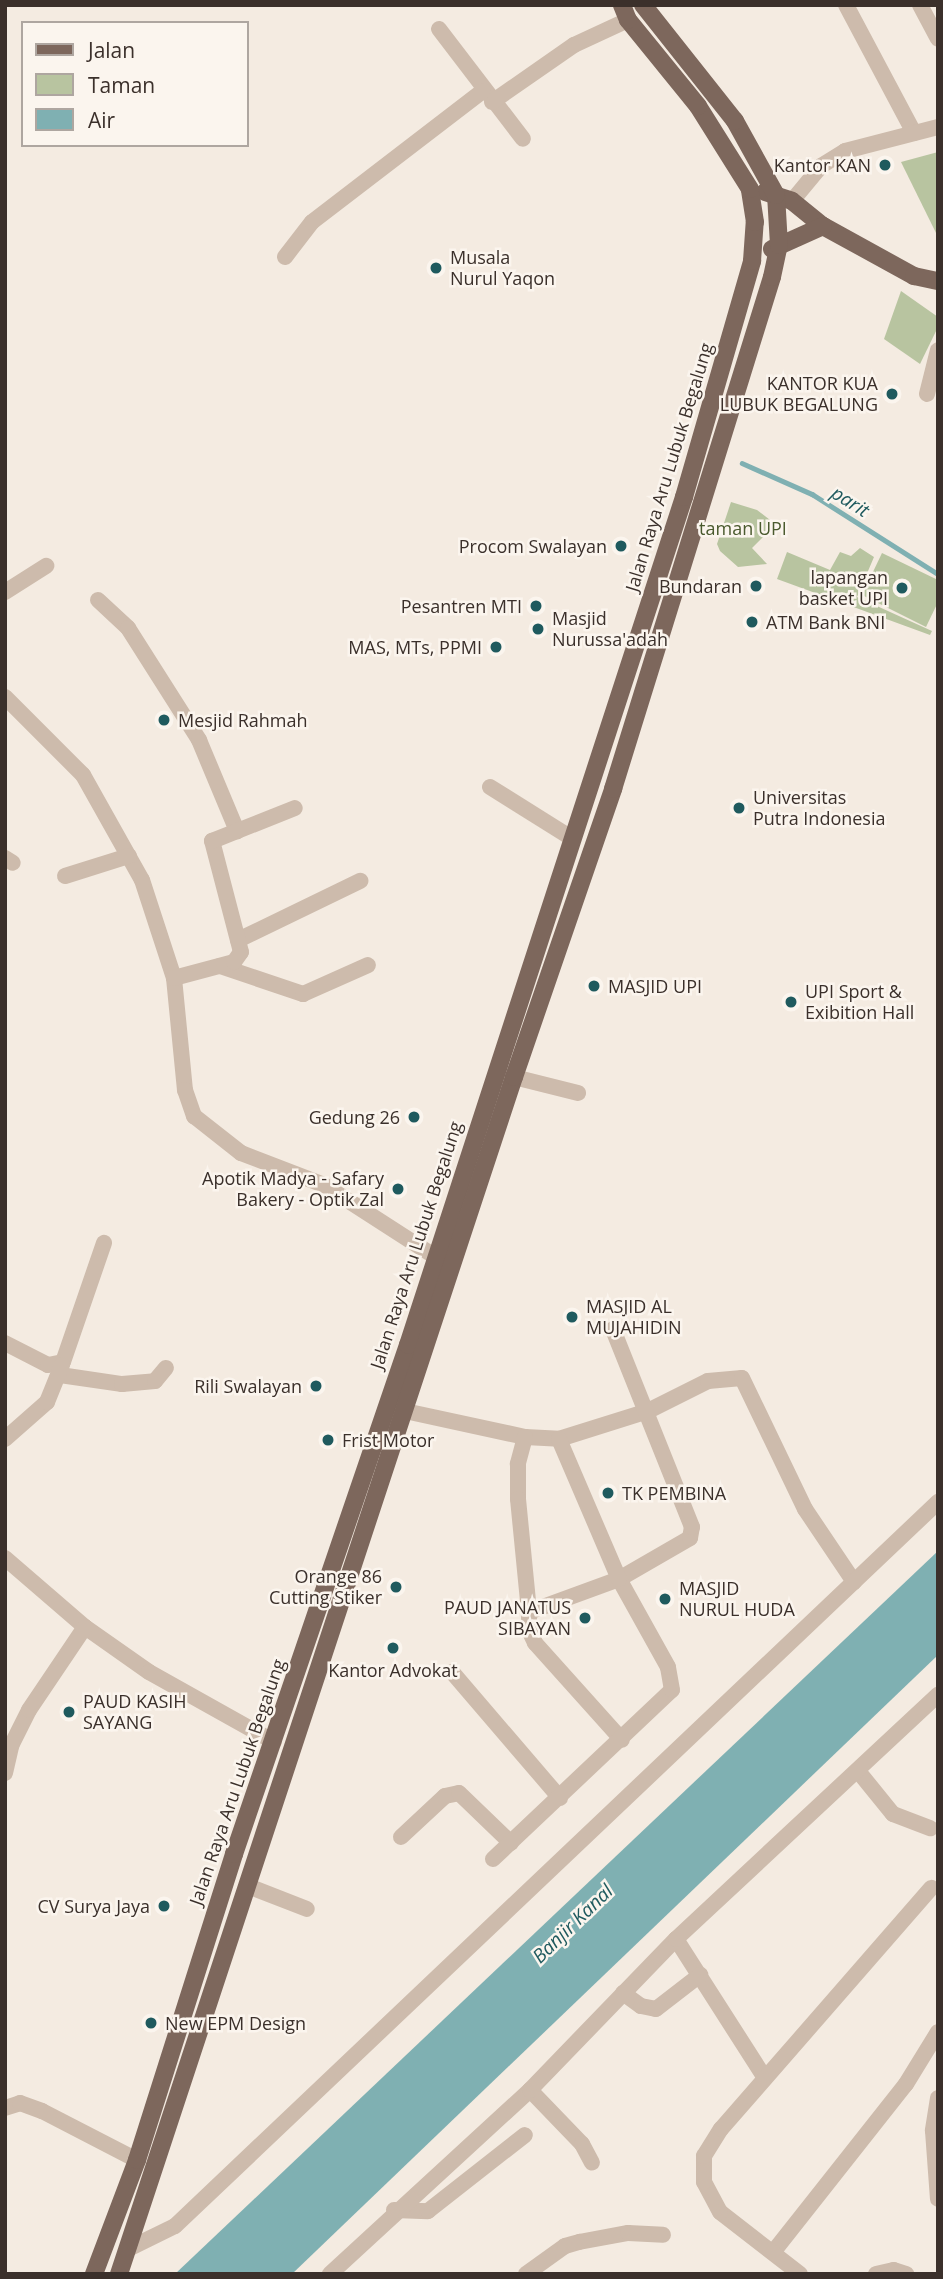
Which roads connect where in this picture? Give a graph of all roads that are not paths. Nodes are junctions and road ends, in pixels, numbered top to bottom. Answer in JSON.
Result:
{"nodes":[{"id":1,"x":643,"y":5,"type":"edge"},
{"id":2,"x":846,"y":5,"type":"edge"},
{"id":3,"x":920,"y":5,"type":"edge"},
{"id":4,"x":625,"y":13,"type":"edge"},
{"id":5,"x":439,"y":29,"type":"dead end"},
{"id":6,"x":938,"y":39,"type":"edge"},
{"id":7,"x":487,"y":96,"type":"junction"},
{"id":8,"x":938,"y":127,"type":"edge"},
{"id":9,"x":914,"y":133,"type":"junction"},
{"id":10,"x":523,"y":139,"type":"dead end"},
{"id":11,"x":750,"y":189,"type":"junction"},
{"id":12,"x":784,"y":198,"type":"junction"},
{"id":13,"x":823,"y":226,"type":"junction"},
{"id":14,"x":779,"y":245,"type":"junction"},
{"id":15,"x":285,"y":257,"type":"dead end"},
{"id":16,"x":752,"y":261,"type":"junction"},
{"id":17,"x":938,"y":281,"type":"edge"},
{"id":18,"x":938,"y":350,"type":"edge"},
{"id":19,"x":927,"y":394,"type":"dead end"},
{"id":20,"x":684,"y":497,"type":"junction"},
{"id":21,"x":705,"y":503,"type":"junction"},
{"id":22,"x":46,"y":566,"type":"dead end"},
{"id":23,"x":5,"y":592,"type":"edge"},
{"id":24,"x":98,"y":600,"type":"dead end"},
{"id":25,"x":5,"y":697,"type":"edge"},
{"id":26,"x":490,"y":787,"type":"dead end"},
{"id":27,"x":295,"y":808,"type":"dead end"},
{"id":28,"x":237,"y":831,"type":"junction"},
{"id":29,"x":573,"y":839,"type":"junction"},
{"id":30,"x":129,"y":856,"type":"junction"},
{"id":31,"x":65,"y":876,"type":"dead end"},
{"id":32,"x":360,"y":881,"type":"dead end"},
{"id":33,"x":238,"y":940,"type":"junction"},
{"id":34,"x":533,"y":949,"type":"junction"},
{"id":35,"x":557,"y":955,"type":"junction"},
{"id":36,"x":218,"y":965,"type":"junction"},
{"id":37,"x":368,"y":965,"type":"dead end"},
{"id":38,"x":174,"y":978,"type":"junction"},
{"id":39,"x":514,"y":1077,"type":"junction"},
{"id":40,"x":578,"y":1094,"type":"dead end"},
{"id":41,"x":104,"y":1243,"type":"dead end"},
{"id":42,"x":434,"y":1256,"type":"junction"},
{"id":43,"x":613,"y":1329,"type":"dead end"},
{"id":44,"x":5,"y":1343,"type":"edge"},
{"id":45,"x":166,"y":1368,"type":"dead end"},
{"id":46,"x":61,"y":1369,"type":"junction"},
{"id":47,"x":405,"y":1411,"type":"junction"},
{"id":48,"x":648,"y":1411,"type":"junction"},
{"id":49,"x":525,"y":1437,"type":"junction"},
{"id":50,"x":5,"y":1439,"type":"edge"},
{"id":51,"x":559,"y":1439,"type":"junction"},
{"id":52,"x":938,"y":1502,"type":"edge"},
{"id":53,"x":8,"y":1565,"type":"edge"},
{"id":54,"x":619,"y":1579,"type":"junction"},
{"id":55,"x":854,"y":1582,"type":"junction"},
{"id":56,"x":323,"y":1601,"type":"junction"},
{"id":57,"x":341,"y":1609,"type":"junction"},
{"id":58,"x":530,"y":1612,"type":"junction"},
{"id":59,"x":85,"y":1627,"type":"junction"},
{"id":60,"x":452,"y":1672,"type":"dead end"},
{"id":61,"x":938,"y":1695,"type":"edge"},
{"id":62,"x":622,"y":1740,"type":"junction"},
{"id":63,"x":274,"y":1741,"type":"junction"},
{"id":64,"x":858,"y":1771,"type":"junction"},
{"id":65,"x":5,"y":1773,"type":"edge"},
{"id":66,"x":560,"y":1798,"type":"junction"},
{"id":67,"x":930,"y":1828,"type":"dead end"},
{"id":68,"x":401,"y":1837,"type":"dead end"},
{"id":69,"x":511,"y":1843,"type":"junction"},
{"id":70,"x":234,"y":1854,"type":"junction"},
{"id":71,"x":256,"y":1860,"type":"junction"},
{"id":72,"x":493,"y":1860,"type":"dead end"},
{"id":73,"x":247,"y":1886,"type":"junction"},
{"id":74,"x":931,"y":1888,"type":"dead end"},
{"id":75,"x":307,"y":1909,"type":"dead end"},
{"id":76,"x":676,"y":1939,"type":"junction"},
{"id":77,"x":700,"y":1975,"type":"junction"},
{"id":78,"x":623,"y":1993,"type":"junction"},
{"id":79,"x":938,"y":2032,"type":"edge"},
{"id":80,"x":765,"y":2078,"type":"junction"},
{"id":81,"x":530,"y":2090,"type":"junction"},
{"id":82,"x":938,"y":2098,"type":"edge"},
{"id":83,"x":6,"y":2108,"type":"edge"},
{"id":84,"x":525,"y":2135,"type":"dead end"},
{"id":85,"x":137,"y":2160,"type":"junction"},
{"id":86,"x":592,"y":2163,"type":"dead end"},
{"id":87,"x":938,"y":2199,"type":"edge"},
{"id":88,"x":394,"y":2210,"type":"junction"},
{"id":89,"x":663,"y":2235,"type":"dead end"},
{"id":90,"x":128,"y":2249,"type":"junction"},
{"id":91,"x":774,"y":2251,"type":"junction"},
{"id":92,"x":94,"y":2274,"type":"edge"},
{"id":93,"x":119,"y":2274,"type":"edge"},
{"id":94,"x":330,"y":2274,"type":"edge"},
{"id":95,"x":526,"y":2274,"type":"edge"},
{"id":96,"x":800,"y":2274,"type":"edge"},
{"id":97,"x":876,"y":2274,"type":"edge"},
{"id":98,"x":906,"y":2274,"type":"edge"}],
"edges":[{"from":1,"to":12,"type":"main road"},
{"from":2,"to":9,"type":"street"},
{"from":3,"to":6,"type":"street"},
{"from":4,"to":7,"type":"street"},
{"from":4,"to":11,"type":"main road"},
{"from":5,"to":7,"type":"street"},
{"from":7,"to":10,"type":"street"},
{"from":7,"to":15,"type":"street"},
{"from":8,"to":9,"type":"street"},
{"from":9,"to":12,"type":"street"},
{"from":11,"to":12,"type":"main road"},
{"from":11,"to":16,"type":"main road","name":"Jalan Raya Aru Lubuk Begalung"},
{"from":12,"to":13,"type":"main road"},
{"from":12,"to":14,"type":"main road"},
{"from":13,"to":14,"type":"main road"},
{"from":13,"to":17,"type":"main road"},
{"from":14,"to":16,"type":"main road"},
{"from":14,"to":21,"type":"main road"},
{"from":16,"to":20,"type":"main road","name":"Jalan Raya Aru Lubuk Begalung"},
{"from":18,"to":19,"type":"street"},
{"from":20,"to":21,"type":"main road"},
{"from":20,"to":29,"type":"main road","name":"Jalan Raya Aru Lubuk Begalung"},
{"from":21,"to":35,"type":"main road"},
{"from":22,"to":23,"type":"street"},
{"from":24,"to":28,"type":"street"},
{"from":25,"to":30,"type":"street"},
{"from":26,"to":29,"type":"street"},
{"from":27,"to":28,"type":"street"},
{"from":28,"to":33,"type":"street"},
{"from":29,"to":34,"type":"main road","name":"Jalan Raya Aru Lubuk Begalung"},
{"from":30,"to":31,"type":"street"},
{"from":30,"to":38,"type":"street"},
{"from":32,"to":33,"type":"street"},
{"from":33,"to":36,"type":"street"},
{"from":34,"to":35,"type":"main road"},
{"from":34,"to":42,"type":"main road","name":"Jalan Raya Aru Lubuk Begalung"},
{"from":35,"to":39,"type":"main road"},
{"from":36,"to":37,"type":"street"},
{"from":36,"to":38,"type":"street"},
{"from":38,"to":42,"type":"street"},
{"from":39,"to":40,"type":"street"},
{"from":39,"to":47,"type":"main road"},
{"from":41,"to":46,"type":"street"},
{"from":42,"to":56,"type":"main road","name":"Jalan Raya Aru Lubuk Begalung"},
{"from":43,"to":48,"type":"street"},
{"from":44,"to":46,"type":"street"},
{"from":45,"to":46,"type":"street"},
{"from":46,"to":50,"type":"street"},
{"from":47,"to":49,"type":"street"},
{"from":47,"to":57,"type":"main road"},
{"from":48,"to":51,"type":"street"},
{"from":48,"to":54,"type":"street"},
{"from":48,"to":55,"type":"street"},
{"from":49,"to":51,"type":"street"},
{"from":49,"to":58,"type":"street"},
{"from":51,"to":54,"type":"street"},
{"from":52,"to":55,"type":"street"},
{"from":53,"to":59,"type":"street"},
{"from":54,"to":58,"type":"street"},
{"from":54,"to":62,"type":"street"},
{"from":55,"to":90,"type":"street"},
{"from":56,"to":57,"type":"main road"},
{"from":56,"to":63,"type":"main road","name":"Jalan Raya Aru Lubuk Begalung"},
{"from":57,"to":71,"type":"main road"},
{"from":58,"to":62,"type":"street"},
{"from":59,"to":63,"type":"street"},
{"from":59,"to":65,"type":"street"},
{"from":60,"to":66,"type":"street"},
{"from":61,"to":64,"type":"street"},
{"from":62,"to":66,"type":"street"},
{"from":63,"to":70,"type":"main road","name":"Jalan Raya Aru Lubuk Begalung"},
{"from":64,"to":67,"type":"street"},
{"from":64,"to":76,"type":"street"},
{"from":66,"to":69,"type":"street"},
{"from":68,"to":69,"type":"street"},
{"from":69,"to":72,"type":"street"},
{"from":70,"to":71,"type":"main road"},
{"from":70,"to":85,"type":"main road","name":"Jalan Raya Aru Lubuk Begalung"},
{"from":71,"to":73,"type":"main road"},
{"from":73,"to":75,"type":"street"},
{"from":73,"to":90,"type":"main road"},
{"from":74,"to":80,"type":"street"},
{"from":76,"to":77,"type":"street"},
{"from":76,"to":78,"type":"street"},
{"from":77,"to":78,"type":"street"},
{"from":77,"to":80,"type":"street"},
{"from":78,"to":81,"type":"street"},
{"from":79,"to":91,"type":"street"},
{"from":80,"to":91,"type":"street"},
{"from":81,"to":86,"type":"street"},
{"from":81,"to":88,"type":"street"},
{"from":82,"to":87,"type":"street"},
{"from":83,"to":85,"type":"street"},
{"from":84,"to":88,"type":"street"},
{"from":85,"to":92,"type":"main road","name":"Jalan Raya Aru Lubuk Begalung"},
{"from":88,"to":94,"type":"street"},
{"from":89,"to":95,"type":"street"},
{"from":90,"to":93,"type":"main road"},
{"from":91,"to":96,"type":"street"},
{"from":97,"to":98,"type":"street"}]}
